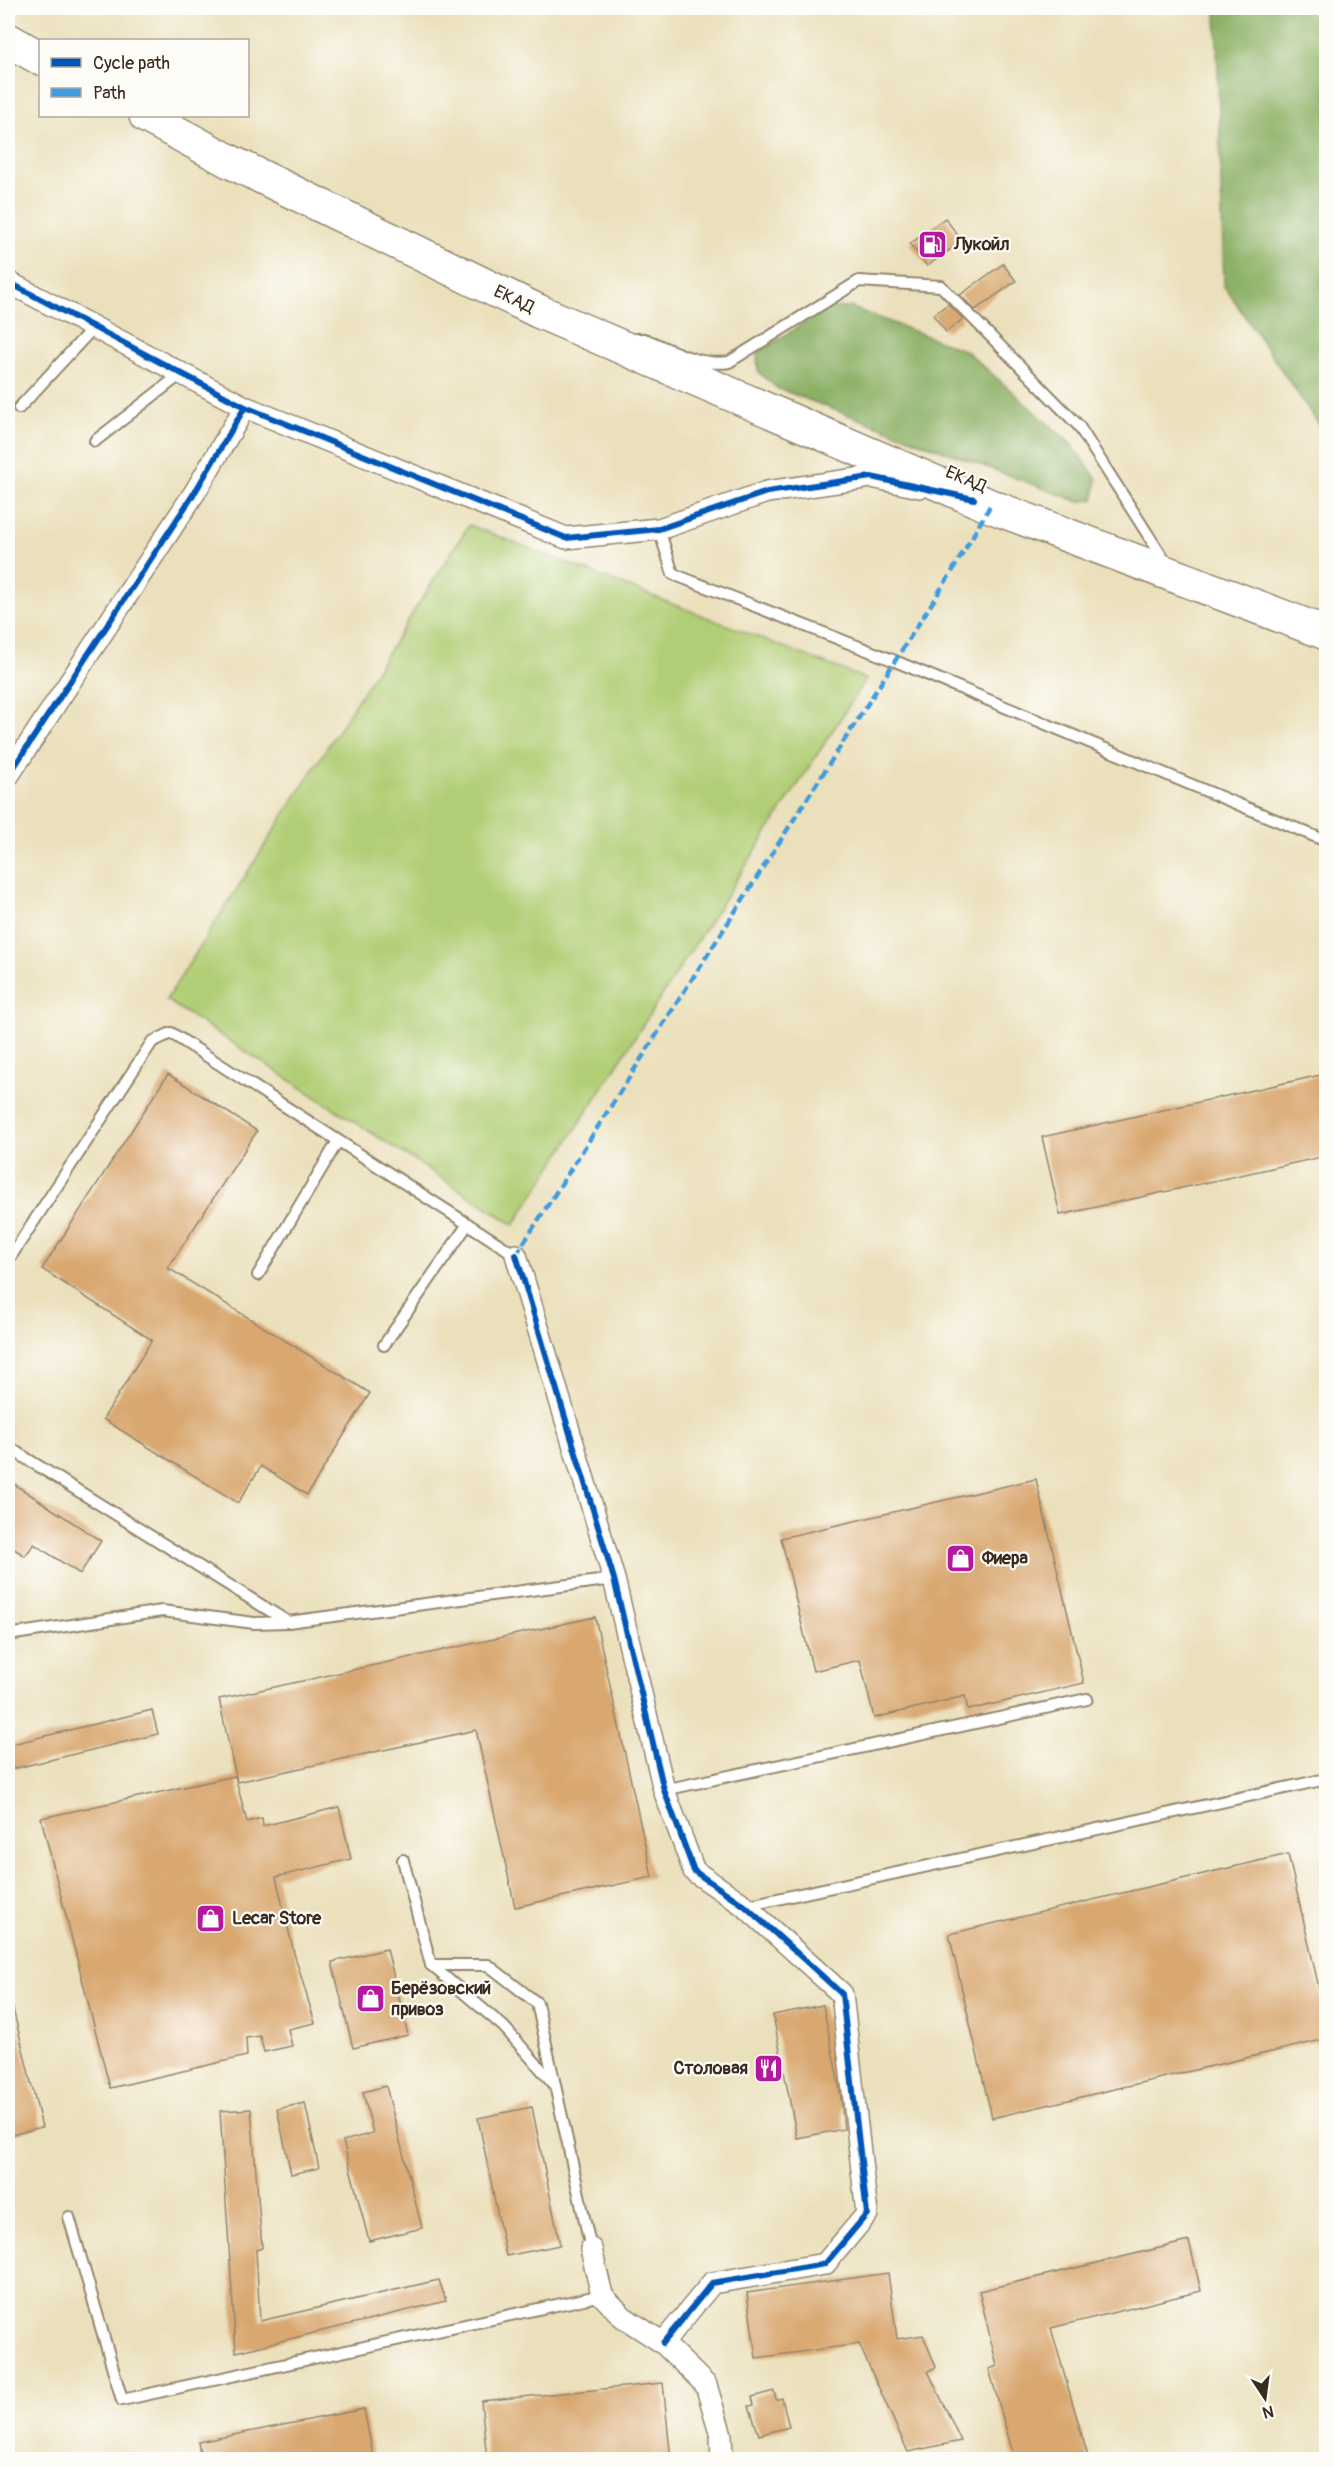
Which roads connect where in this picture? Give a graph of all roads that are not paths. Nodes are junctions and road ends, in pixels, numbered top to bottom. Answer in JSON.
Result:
{"nodes":[{"id":1,"x":8,"y":40,"type":"edge"},
{"id":2,"x":39,"y":57,"type":"edge"},
{"id":3,"x":148,"y":117,"type":"edge"},
{"id":4,"x":8,"y":282,"type":"edge"},
{"id":5,"x":93,"y":328,"type":"junction"},
{"id":6,"x":599,"y":338,"type":"junction"},
{"id":7,"x":181,"y":374,"type":"junction"},
{"id":8,"x":245,"y":407,"type":"junction"},
{"id":9,"x":19,"y":408,"type":"dead end"},
{"id":10,"x":95,"y":441,"type":"dead end"},
{"id":11,"x":974,"y":499,"type":"junction"},
{"id":12,"x":659,"y":529,"type":"junction"},
{"id":13,"x":1172,"y":574,"type":"junction"},
{"id":14,"x":1326,"y":633,"type":"edge"},
{"id":15,"x":8,"y":776,"type":"edge"},
{"id":16,"x":1326,"y":841,"type":"edge"},
{"id":17,"x":338,"y":1141,"type":"junction"},
{"id":18,"x":468,"y":1224,"type":"junction"},
{"id":19,"x":516,"y":1255,"type":"joint"},
{"id":20,"x":9,"y":1259,"type":"dead end"},
{"id":21,"x":258,"y":1275,"type":"dead end"},
{"id":22,"x":384,"y":1346,"type":"dead end"},
{"id":23,"x":8,"y":1446,"type":"edge"},
{"id":24,"x":614,"y":1579,"type":"junction"},
{"id":25,"x":288,"y":1622,"type":"junction"},
{"id":26,"x":8,"y":1635,"type":"edge"},
{"id":27,"x":1087,"y":1699,"type":"dead end"},
{"id":28,"x":1326,"y":1779,"type":"edge"},
{"id":29,"x":664,"y":1790,"type":"junction"},
{"id":30,"x":403,"y":1860,"type":"dead end"},
{"id":31,"x":745,"y":1906,"type":"junction"},
{"id":32,"x":431,"y":1965,"type":"junction"},
{"id":33,"x":556,"y":2087,"type":"junction"},
{"id":34,"x":69,"y":2217,"type":"dead end"},
{"id":35,"x":591,"y":2249,"type":"joint"},
{"id":36,"x":602,"y":2295,"type":"junction"},
{"id":37,"x":663,"y":2343,"type":"junction"},
{"id":38,"x":722,"y":2460,"type":"edge"}],
"edges":[{"from":1,"to":2,"type":"highway"},
{"from":3,"to":6,"type":"highway","name":"ЕКАД"},
{"from":4,"to":5,"type":"street"},
{"from":5,"to":7,"type":"street"},
{"from":5,"to":9,"type":"lane"},
{"from":6,"to":11,"type":"highway","name":"ЕКАД"},
{"from":6,"to":13,"type":"lane"},
{"from":7,"to":8,"type":"street"},
{"from":7,"to":10,"type":"lane"},
{"from":8,"to":12,"type":"street"},
{"from":8,"to":15,"type":"street"},
{"from":11,"to":12,"type":"street"},
{"from":11,"to":13,"type":"highway","name":"ЕКАД"},
{"from":12,"to":16,"type":"lane"},
{"from":13,"to":14,"type":"highway","name":"ЕКАД"},
{"from":17,"to":18,"type":"lane"},
{"from":17,"to":20,"type":"lane"},
{"from":17,"to":21,"type":"lane"},
{"from":18,"to":19,"type":"lane"},
{"from":18,"to":22,"type":"lane"},
{"from":19,"to":24,"type":"street"},
{"from":23,"to":25,"type":"lane"},
{"from":24,"to":25,"type":"lane"},
{"from":24,"to":29,"type":"street"},
{"from":25,"to":26,"type":"lane"},
{"from":27,"to":29,"type":"lane"},
{"from":28,"to":31,"type":"lane"},
{"from":29,"to":31,"type":"street"},
{"from":30,"to":32,"type":"lane"},
{"from":31,"to":37,"type":"street"},
{"from":32,"to":33,"type":"lane"},
{"from":32,"to":33,"type":"lane"},
{"from":33,"to":35,"type":"lane"},
{"from":34,"to":36,"type":"lane"},
{"from":35,"to":36,"type":"street"},
{"from":36,"to":37,"type":"street"},
{"from":37,"to":38,"type":"street"}]}
